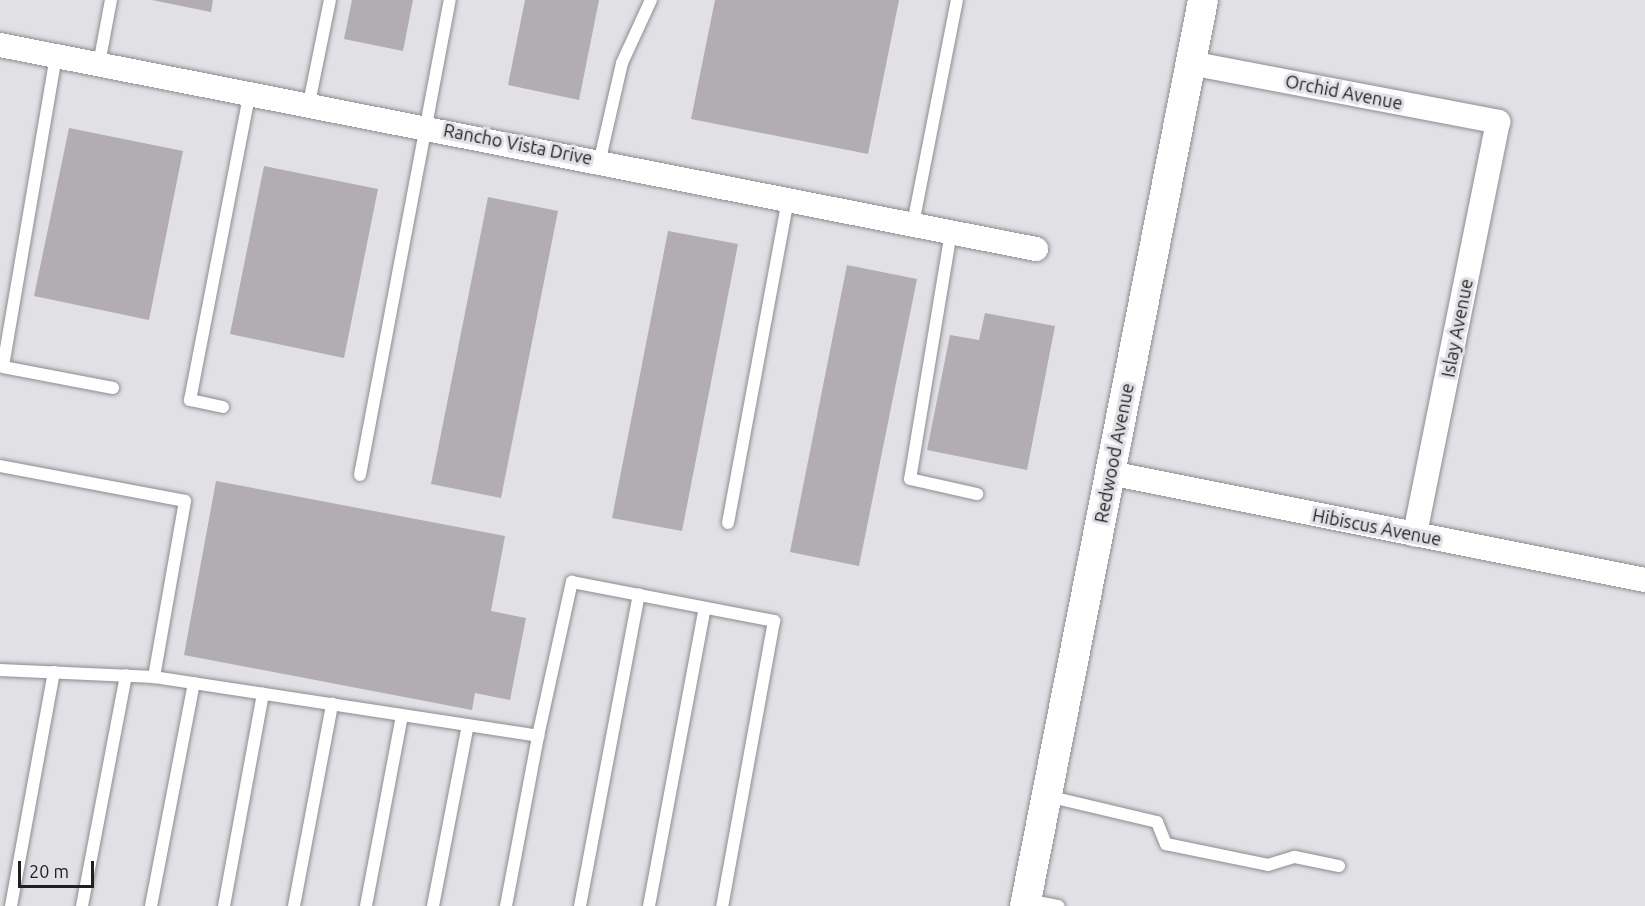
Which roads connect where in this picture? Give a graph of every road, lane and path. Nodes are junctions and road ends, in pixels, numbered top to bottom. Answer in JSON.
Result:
{"nodes":[{"id":1,"x":111,"y":0,"type":"edge"},
{"id":2,"x":330,"y":0,"type":"edge"},
{"id":3,"x":450,"y":0,"type":"edge"},
{"id":4,"x":651,"y":0,"type":"edge"},
{"id":5,"x":957,"y":0,"type":"edge"},
{"id":6,"x":1203,"y":0,"type":"edge"},
{"id":7,"x":0,"y":45,"type":"edge"},
{"id":8,"x":56,"y":56,"type":"junction"},
{"id":9,"x":1190,"y":63,"type":"junction"},
{"id":10,"x":99,"y":64,"type":"junction"},
{"id":11,"x":250,"y":91,"type":"junction"},
{"id":12,"x":309,"y":103,"type":"junction"},
{"id":13,"x":1498,"y":122,"type":"joint"},
{"id":14,"x":425,"y":126,"type":"junction"},
{"id":15,"x":600,"y":159,"type":"junction"},
{"id":16,"x":788,"y":199,"type":"junction"},
{"id":17,"x":913,"y":224,"type":"junction"},
{"id":18,"x":951,"y":232,"type":"junction"},
{"id":19,"x":1036,"y":249,"type":"dead end"},
{"id":20,"x":113,"y":388,"type":"dead end"},
{"id":21,"x":223,"y":407,"type":"dead end"},
{"id":22,"x":0,"y":466,"type":"edge"},
{"id":23,"x":1110,"y":473,"type":"junction"},
{"id":24,"x":360,"y":476,"type":"dead end"},
{"id":25,"x":977,"y":494,"type":"dead end"},
{"id":26,"x":728,"y":523,"type":"dead end"},
{"id":27,"x":1415,"y":535,"type":"junction"},
{"id":28,"x":1645,"y":580,"type":"edge"},
{"id":29,"x":639,"y":596,"type":"junction"},
{"id":30,"x":705,"y":608,"type":"junction"},
{"id":31,"x":0,"y":670,"type":"edge"},
{"id":32,"x":54,"y":672,"type":"junction"},
{"id":33,"x":126,"y":675,"type":"junction"},
{"id":34,"x":154,"y":677,"type":"junction"},
{"id":35,"x":194,"y":683,"type":"junction"},
{"id":36,"x":263,"y":694,"type":"junction"},
{"id":37,"x":332,"y":704,"type":"junction"},
{"id":38,"x":402,"y":715,"type":"junction"},
{"id":39,"x":468,"y":725,"type":"junction"},
{"id":40,"x":538,"y":736,"type":"junction"},
{"id":41,"x":1046,"y":796,"type":"junction"},
{"id":42,"x":1339,"y":866,"type":"dead end"},
{"id":43,"x":1025,"y":903,"type":"edge"},
{"id":44,"x":11,"y":906,"type":"edge"},
{"id":45,"x":82,"y":906,"type":"edge"},
{"id":46,"x":151,"y":906,"type":"edge"},
{"id":47,"x":224,"y":906,"type":"edge"},
{"id":48,"x":294,"y":906,"type":"edge"},
{"id":49,"x":366,"y":906,"type":"edge"},
{"id":50,"x":433,"y":906,"type":"edge"},
{"id":51,"x":506,"y":906,"type":"edge"},
{"id":52,"x":580,"y":906,"type":"edge"},
{"id":53,"x":649,"y":906,"type":"edge"},
{"id":54,"x":722,"y":906,"type":"edge"},
{"id":55,"x":1058,"y":906,"type":"edge"}],
"edges":[{"from":1,"to":10,"type":"lane"},
{"from":2,"to":12,"type":"lane"},
{"from":3,"to":14,"type":"lane"},
{"from":4,"to":15,"type":"lane"},
{"from":5,"to":17,"type":"lane"},
{"from":6,"to":9,"type":"street","name":"Redwood Avenue"},
{"from":7,"to":8,"type":"street","name":"Rancho Vista Drive"},
{"from":8,"to":10,"type":"street","name":"Rancho Vista Drive"},
{"from":8,"to":20,"type":"lane"},
{"from":9,"to":13,"type":"street","name":"Orchid Avenue"},
{"from":9,"to":23,"type":"street","name":"Redwood Avenue"},
{"from":10,"to":11,"type":"street","name":"Rancho Vista Drive"},
{"from":11,"to":12,"type":"street","name":"Rancho Vista Drive"},
{"from":11,"to":21,"type":"lane"},
{"from":12,"to":14,"type":"street","name":"Rancho Vista Drive"},
{"from":13,"to":27,"type":"street","name":"Islay Avenue"},
{"from":14,"to":15,"type":"street","name":"Rancho Vista Drive"},
{"from":14,"to":24,"type":"lane"},
{"from":15,"to":16,"type":"street","name":"Rancho Vista Drive"},
{"from":16,"to":17,"type":"street","name":"Rancho Vista Drive"},
{"from":16,"to":26,"type":"lane"},
{"from":17,"to":18,"type":"street","name":"Rancho Vista Drive"},
{"from":18,"to":19,"type":"street","name":"Rancho Vista Drive"},
{"from":18,"to":25,"type":"lane"},
{"from":22,"to":34,"type":"lane"},
{"from":23,"to":27,"type":"street","name":"Hibiscus Avenue"},
{"from":23,"to":41,"type":"street","name":"Redwood Avenue"},
{"from":27,"to":28,"type":"street","name":"Hibiscus Avenue"},
{"from":29,"to":30,"type":"lane"},
{"from":29,"to":40,"type":"lane"},
{"from":29,"to":52,"type":"lane"},
{"from":30,"to":53,"type":"lane"},
{"from":30,"to":54,"type":"lane"},
{"from":31,"to":32,"type":"lane"},
{"from":32,"to":33,"type":"lane"},
{"from":32,"to":44,"type":"lane"},
{"from":33,"to":34,"type":"lane"},
{"from":33,"to":45,"type":"lane"},
{"from":34,"to":35,"type":"lane"},
{"from":35,"to":36,"type":"lane"},
{"from":35,"to":46,"type":"lane"},
{"from":36,"to":37,"type":"lane"},
{"from":36,"to":47,"type":"lane"},
{"from":37,"to":38,"type":"lane"},
{"from":37,"to":48,"type":"lane"},
{"from":38,"to":39,"type":"lane"},
{"from":38,"to":49,"type":"lane"},
{"from":39,"to":40,"type":"lane"},
{"from":39,"to":50,"type":"lane"},
{"from":40,"to":51,"type":"lane"},
{"from":41,"to":42,"type":"lane"},
{"from":41,"to":43,"type":"street","name":"Redwood Avenue"},
{"from":43,"to":55,"type":"lane"}]}
